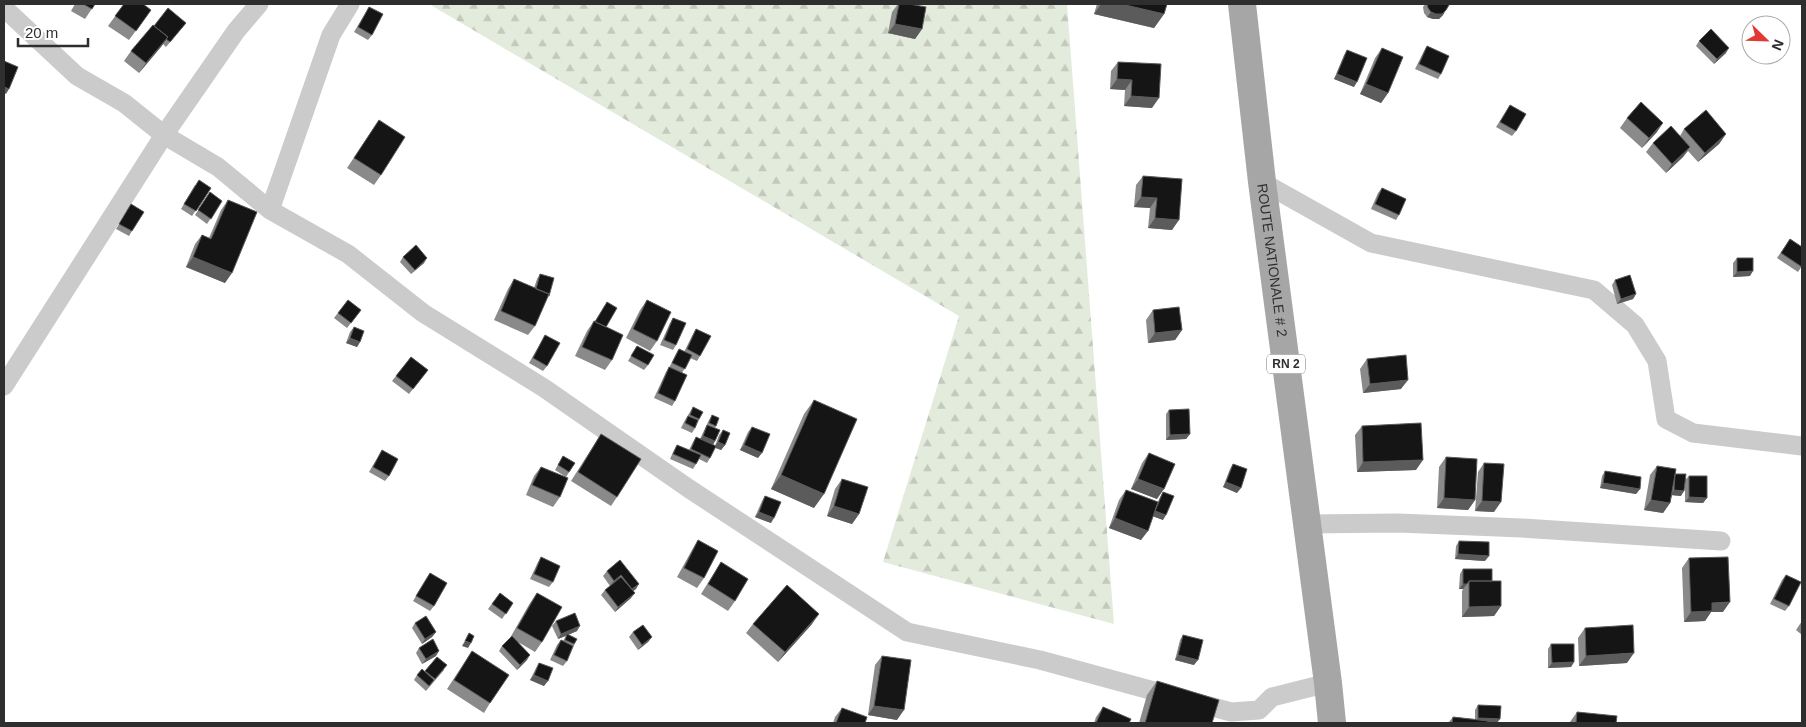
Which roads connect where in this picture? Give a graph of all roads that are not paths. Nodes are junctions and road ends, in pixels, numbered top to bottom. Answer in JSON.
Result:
{"nodes":[{"id":1,"x":260,"y":4,"type":"edge"},
{"id":2,"x":350,"y":4,"type":"edge"},
{"id":3,"x":1242,"y":4,"type":"edge"},
{"id":4,"x":4,"y":8,"type":"edge"},
{"id":5,"x":164,"y":135,"type":"junction"},
{"id":6,"x":1262,"y":182,"type":"junction"},
{"id":7,"x":270,"y":210,"type":"junction"},
{"id":8,"x":4,"y":386,"type":"edge"},
{"id":9,"x":1802,"y":446,"type":"edge"},
{"id":10,"x":1307,"y":524,"type":"junction"},
{"id":11,"x":1721,"y":541,"type":"dead end"},
{"id":12,"x":1328,"y":683,"type":"junction"},
{"id":13,"x":1332,"y":723,"type":"edge"}],
"edges":[{"from":1,"to":5,"type":"street"},
{"from":2,"to":7,"type":"street"},
{"from":3,"to":6,"type":"main road","name":"ROUTE NATIONALE # 2","number":"RN 2"},
{"from":4,"to":5,"type":"street"},
{"from":5,"to":7,"type":"street"},
{"from":5,"to":8,"type":"street"},
{"from":6,"to":9,"type":"street"},
{"from":6,"to":10,"type":"main road","name":"ROUTE NATIONALE # 2","number":"RN 2"},
{"from":7,"to":12,"type":"street"},
{"from":10,"to":11,"type":"street"},
{"from":10,"to":12,"type":"main road","name":"ROUTE NATIONALE # 2","number":"RN 2"},
{"from":12,"to":13,"type":"main road","name":"ROUTE NATIONALE # 2","number":"RN 2"}]}
